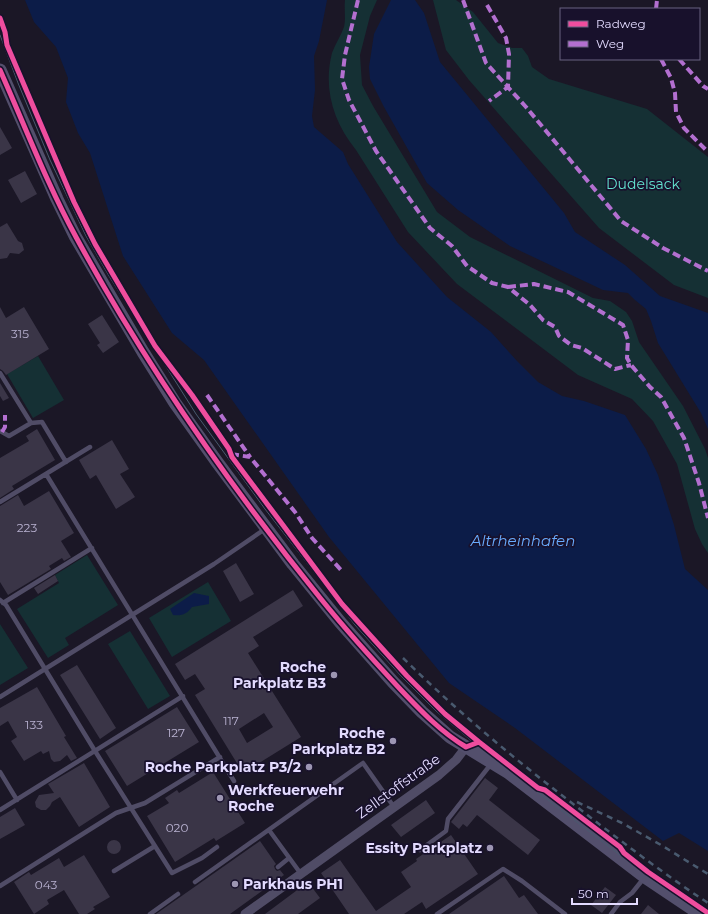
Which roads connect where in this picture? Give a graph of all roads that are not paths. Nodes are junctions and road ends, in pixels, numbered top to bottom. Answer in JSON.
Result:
{"nodes":[{"id":1,"x":0,"y":70,"type":"edge"},
{"id":2,"x":0,"y":373,"type":"edge"},
{"id":3,"x":31,"y":423,"type":"junction"},
{"id":4,"x":0,"y":431,"type":"edge"},
{"id":5,"x":90,"y":447,"type":"dead end"},
{"id":6,"x":66,"y":462,"type":"junction"},
{"id":7,"x":46,"y":474,"type":"junction"},
{"id":8,"x":0,"y":502,"type":"edge"},
{"id":9,"x":266,"y":528,"type":"junction"},
{"id":10,"x":92,"y":548,"type":"junction"},
{"id":11,"x":2,"y":601,"type":"edge"},
{"id":12,"x":133,"y":614,"type":"junction"},
{"id":13,"x":45,"y":669,"type":"junction"},
{"id":14,"x":183,"y":696,"type":"junction"},
{"id":15,"x":0,"y":697,"type":"edge"},
{"id":16,"x":466,"y":747,"type":"junction"},
{"id":17,"x":95,"y":751,"type":"junction"},
{"id":18,"x":220,"y":757,"type":"junction"},
{"id":19,"x":492,"y":763,"type":"junction"},
{"id":20,"x":0,"y":772,"type":"edge"},
{"id":21,"x":234,"y":781,"type":"dead end"},
{"id":22,"x":17,"y":800,"type":"junction"},
{"id":23,"x":394,"y":807,"type":"junction"},
{"id":24,"x":131,"y":808,"type":"junction"},
{"id":25,"x":0,"y":810,"type":"edge"},
{"id":26,"x":269,"y":830,"type":"junction"},
{"id":27,"x":154,"y":846,"type":"junction"},
{"id":28,"x":217,"y":847,"type":"dead end"},
{"id":29,"x":420,"y":850,"type":"dead end"},
{"id":30,"x":289,"y":858,"type":"junction"},
{"id":31,"x":278,"y":867,"type":"dead end"},
{"id":32,"x":114,"y":871,"type":"dead end"},
{"id":33,"x":300,"y":874,"type":"junction"},
{"id":34,"x":645,"y":877,"type":"junction"},
{"id":35,"x":195,"y":882,"type":"dead end"},
{"id":36,"x":0,"y":886,"type":"edge"},
{"id":37,"x":178,"y":894,"type":"dead end"},
{"id":38,"x":150,"y":914,"type":"edge"},
{"id":39,"x":245,"y":914,"type":"edge"},
{"id":40,"x":437,"y":914,"type":"edge"},
{"id":41,"x":565,"y":914,"type":"edge"},
{"id":42,"x":611,"y":914,"type":"edge"},
{"id":43,"x":700,"y":914,"type":"edge"}],
"edges":[{"from":1,"to":9,"type":"street"},
{"from":2,"to":3,"type":"lane"},
{"from":3,"to":4,"type":"lane"},
{"from":3,"to":6,"type":"lane"},
{"from":5,"to":6,"type":"lane"},
{"from":6,"to":7,"type":"lane"},
{"from":7,"to":8,"type":"lane"},
{"from":7,"to":10,"type":"lane"},
{"from":9,"to":12,"type":"lane"},
{"from":9,"to":16,"type":"street"},
{"from":10,"to":11,"type":"lane"},
{"from":10,"to":12,"type":"lane"},
{"from":11,"to":13,"type":"lane"},
{"from":12,"to":13,"type":"lane"},
{"from":12,"to":14,"type":"lane"},
{"from":13,"to":15,"type":"lane"},
{"from":13,"to":17,"type":"lane"},
{"from":14,"to":17,"type":"lane"},
{"from":14,"to":18,"type":"lane"},
{"from":16,"to":19,"type":"street"},
{"from":16,"to":23,"type":"street","name":"Zellstoffstraße"},
{"from":17,"to":22,"type":"lane"},
{"from":17,"to":24,"type":"lane"},
{"from":18,"to":21,"type":"lane"},
{"from":18,"to":24,"type":"lane"},
{"from":19,"to":29,"type":"lane"},
{"from":19,"to":34,"type":"street"},
{"from":20,"to":22,"type":"lane"},
{"from":22,"to":25,"type":"lane"},
{"from":23,"to":26,"type":"lane"},
{"from":23,"to":33,"type":"street","name":"Zellstoffstraße"},
{"from":24,"to":27,"type":"lane"},
{"from":24,"to":36,"type":"lane"},
{"from":26,"to":30,"type":"lane"},
{"from":26,"to":35,"type":"lane"},
{"from":27,"to":28,"type":"lane"},
{"from":27,"to":32,"type":"lane"},
{"from":30,"to":31,"type":"lane"},
{"from":30,"to":33,"type":"lane"},
{"from":33,"to":39,"type":"street","name":"Zellstoffstraße"},
{"from":34,"to":42,"type":"lane"},
{"from":34,"to":43,"type":"street"},
{"from":37,"to":38,"type":"lane"},
{"from":40,"to":41,"type":"lane"}]}
